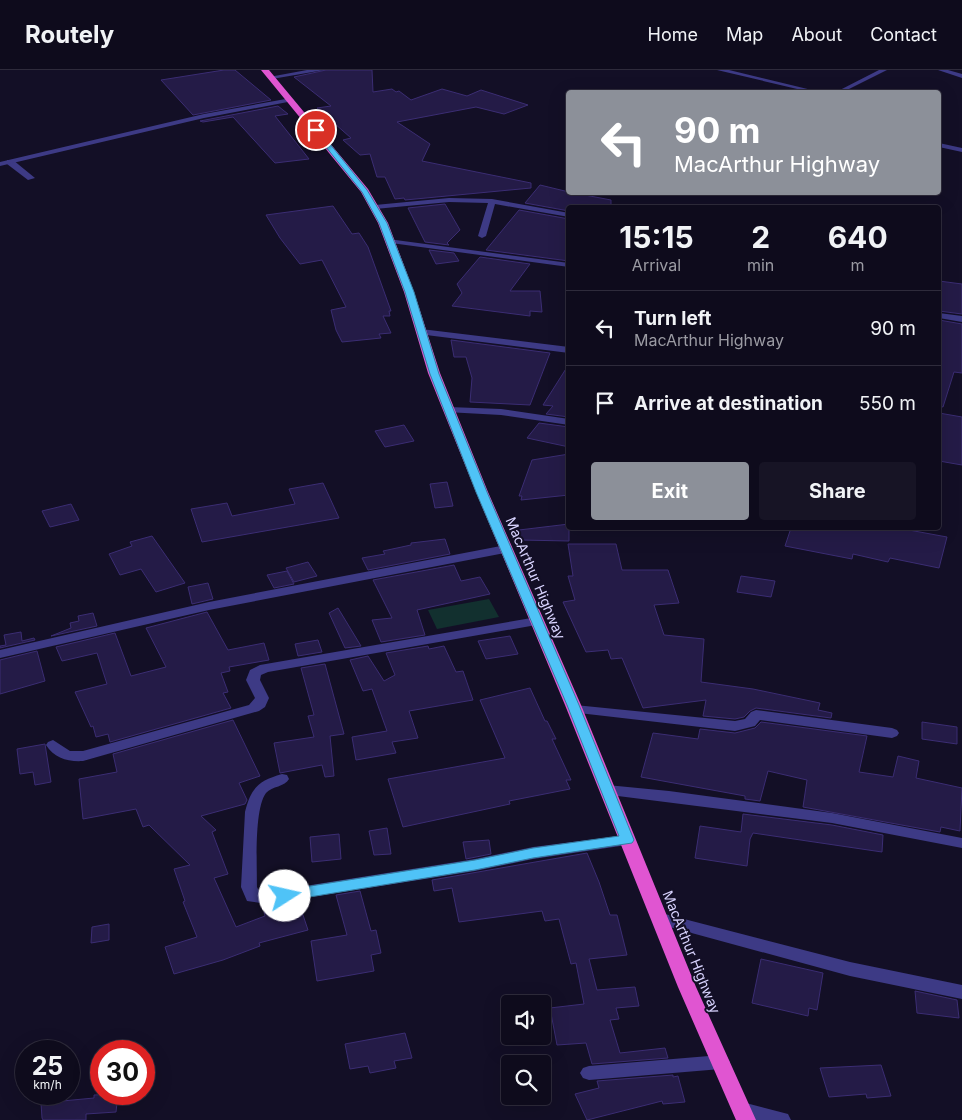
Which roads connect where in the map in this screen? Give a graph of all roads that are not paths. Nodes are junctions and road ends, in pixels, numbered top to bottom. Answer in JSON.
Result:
{"nodes":[{"id":1,"x":321,"y":70,"type":"edge"},
{"id":2,"x":720,"y":70,"type":"edge"},
{"id":3,"x":884,"y":70,"type":"edge"},
{"id":4,"x":941,"y":70,"type":"edge"},
{"id":5,"x":268,"y":74,"type":"edge"},
{"id":6,"x":962,"y":76,"type":"edge"},
{"id":7,"x":808,"y":90,"type":"edge"},
{"id":8,"x":843,"y":90,"type":"edge"},
{"id":9,"x":291,"y":100,"type":"junction"},
{"id":10,"x":941,"y":145,"type":"edge"},
{"id":11,"x":962,"y":150,"type":"edge"},
{"id":12,"x":10,"y":162,"type":"junction"},
{"id":13,"x":0,"y":164,"type":"edge"},
{"id":14,"x":31,"y":178,"type":"dead end"},
{"id":15,"x":492,"y":201,"type":"junction"},
{"id":16,"x":375,"y":207,"type":"junction"},
{"id":17,"x":566,"y":214,"type":"edge"},
{"id":18,"x":482,"y":236,"type":"dead end"},
{"id":19,"x":391,"y":241,"type":"junction"},
{"id":20,"x":566,"y":264,"type":"edge"},
{"id":21,"x":941,"y":316,"type":"edge"},
{"id":22,"x":962,"y":319,"type":"edge"},
{"id":23,"x":421,"y":332,"type":"junction"},
{"id":24,"x":566,"y":350,"type":"edge"},
{"id":25,"x":449,"y":410,"type":"junction"},
{"id":26,"x":566,"y":422,"type":"edge"},
{"id":27,"x":506,"y":549,"type":"junction"},
{"id":28,"x":537,"y":621,"type":"junction"},
{"id":29,"x":0,"y":654,"type":"edge"},
{"id":30,"x":575,"y":709,"type":"junction"},
{"id":31,"x":892,"y":733,"type":"dead end"},
{"id":32,"x":53,"y":745,"type":"dead end"},
{"id":33,"x":282,"y":780,"type":"dead end"},
{"id":34,"x":607,"y":790,"type":"junction"},
{"id":35,"x":627,"y":840,"type":"junction"},
{"id":36,"x":962,"y":843,"type":"edge"},
{"id":37,"x":661,"y":919,"type":"junction"},
{"id":38,"x":962,"y":992,"type":"edge"},
{"id":39,"x":721,"y":1062,"type":"junction"},
{"id":40,"x":589,"y":1073,"type":"dead end"},
{"id":41,"x":744,"y":1115,"type":"edge"},
{"id":42,"x":782,"y":1120,"type":"edge"}],
"edges":[{"from":1,"to":5,"type":"street"},
{"from":2,"to":7,"type":"street"},
{"from":3,"to":8,"type":"street"},
{"from":4,"to":6,"type":"street"},
{"from":5,"to":9,"type":"highway","name":"MacArthur Highway"},
{"from":9,"to":12,"type":"street"},
{"from":9,"to":16,"type":"highway","name":"MacArthur Highway"},
{"from":10,"to":11,"type":"lane"},
{"from":12,"to":13,"type":"street"},
{"from":12,"to":14,"type":"street"},
{"from":15,"to":16,"type":"lane"},
{"from":15,"to":17,"type":"lane"},
{"from":15,"to":18,"type":"lane"},
{"from":16,"to":19,"type":"highway","name":"MacArthur Highway"},
{"from":19,"to":20,"type":"lane"},
{"from":19,"to":23,"type":"highway","name":"MacArthur Highway"},
{"from":21,"to":22,"type":"lane"},
{"from":23,"to":24,"type":"street"},
{"from":23,"to":25,"type":"highway","name":"MacArthur Highway"},
{"from":25,"to":26,"type":"lane"},
{"from":25,"to":27,"type":"highway","name":"MacArthur Highway"},
{"from":27,"to":28,"type":"highway","name":"MacArthur Highway"},
{"from":27,"to":29,"type":"street"},
{"from":28,"to":30,"type":"highway","name":"MacArthur Highway"},
{"from":28,"to":32,"type":"street"},
{"from":30,"to":31,"type":"street"},
{"from":30,"to":34,"type":"highway","name":"MacArthur Highway"},
{"from":33,"to":35,"type":"street"},
{"from":34,"to":35,"type":"highway","name":"MacArthur Highway"},
{"from":34,"to":36,"type":"street"},
{"from":35,"to":37,"type":"highway","name":"MacArthur Highway"},
{"from":37,"to":38,"type":"street"},
{"from":37,"to":39,"type":"highway","name":"MacArthur Highway"},
{"from":39,"to":40,"type":"street"},
{"from":39,"to":41,"type":"highway","name":"MacArthur Highway"},
{"from":41,"to":42,"type":"street"}]}
